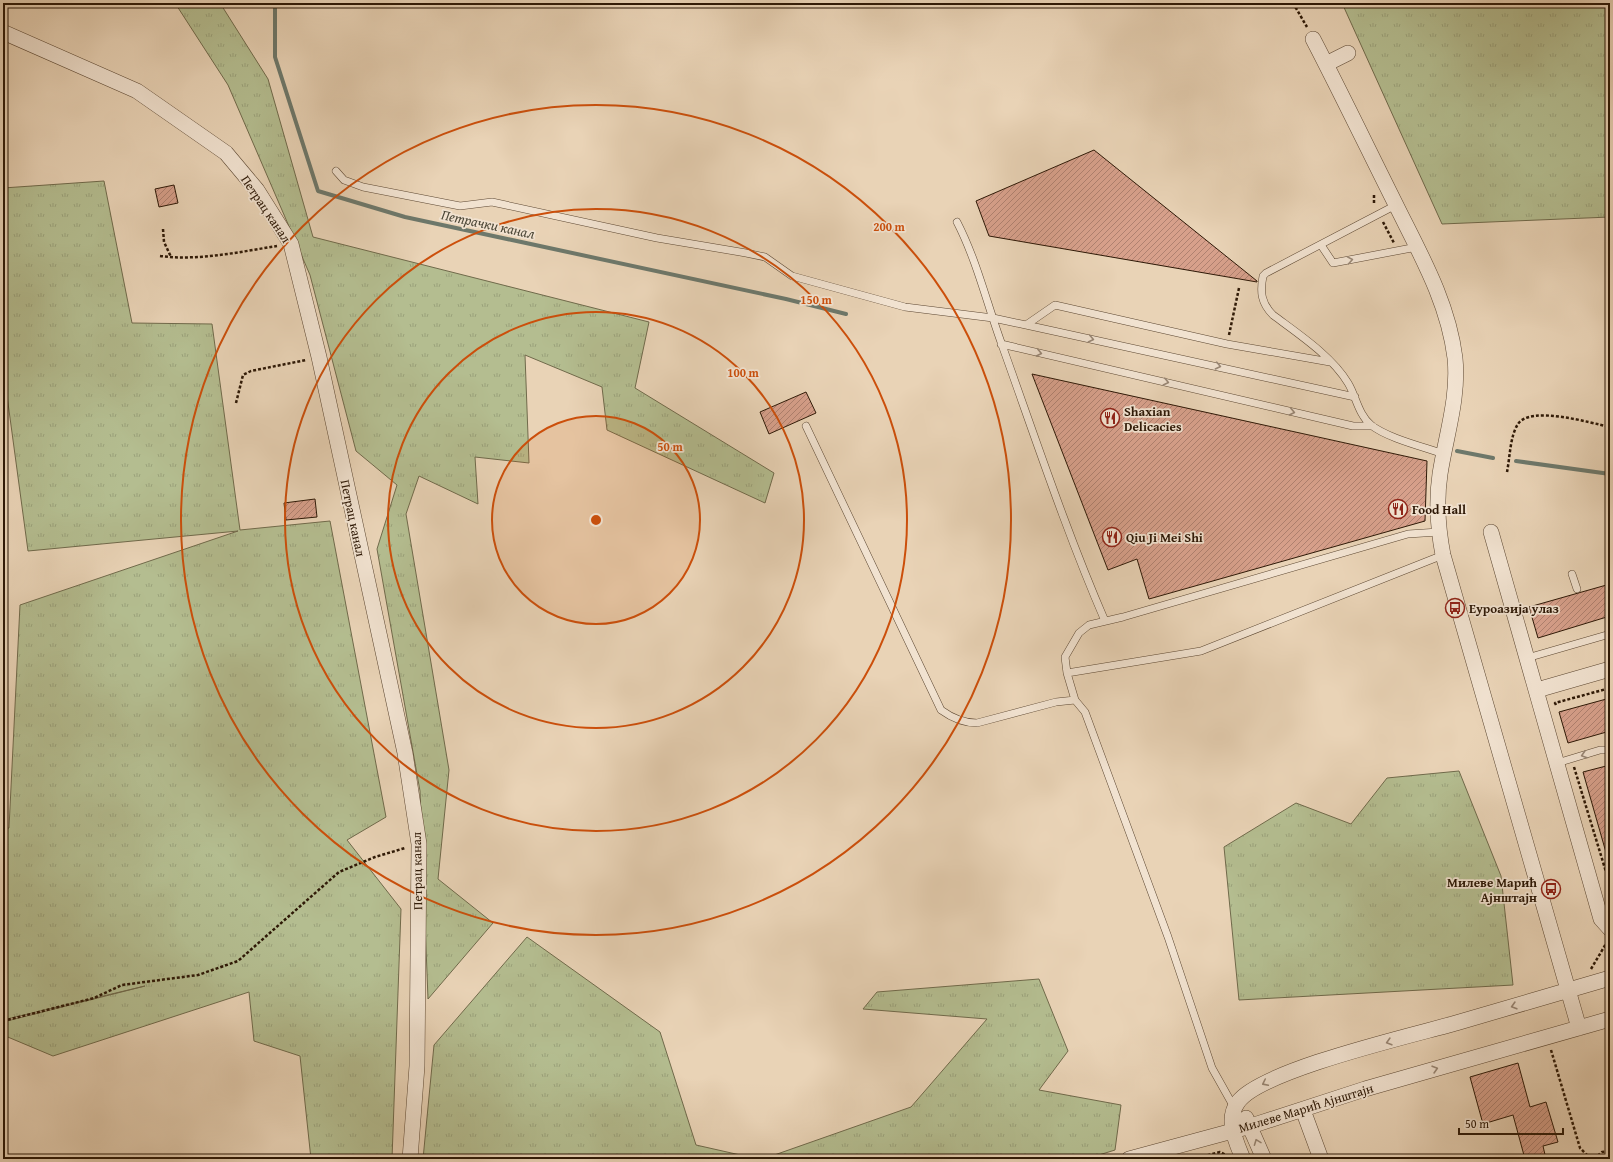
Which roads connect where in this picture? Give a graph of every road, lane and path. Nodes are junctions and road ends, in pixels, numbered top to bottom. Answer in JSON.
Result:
{"nodes":[{"id":1,"x":1294,"y":3,"type":"edge"},
{"id":2,"x":3,"y":32,"type":"edge"},
{"id":3,"x":1313,"y":39,"type":"joint"},
{"id":4,"x":1348,"y":53,"type":"dead end"},
{"id":5,"x":1326,"y":64,"type":"junction"},
{"id":6,"x":336,"y":171,"type":"dead end"},
{"id":7,"x":1396,"y":205,"type":"junction"},
{"id":8,"x":957,"y":222,"type":"dead end"},
{"id":9,"x":163,"y":229,"type":"dead end"},
{"id":10,"x":291,"y":244,"type":"junction"},
{"id":11,"x":1321,"y":245,"type":"junction"},
{"id":12,"x":1418,"y":247,"type":"junction"},
{"id":13,"x":160,"y":256,"type":"dead end"},
{"id":14,"x":172,"y":258,"type":"junction"},
{"id":15,"x":993,"y":318,"type":"junction"},
{"id":16,"x":1026,"y":325,"type":"junction"},
{"id":17,"x":1001,"y":344,"type":"junction"},
{"id":18,"x":319,"y":357,"type":"junction"},
{"id":19,"x":1330,"y":362,"type":"junction"},
{"id":20,"x":1355,"y":397,"type":"junction"},
{"id":21,"x":236,"y":403,"type":"dead end"},
{"id":22,"x":806,"y":426,"type":"dead end"},
{"id":23,"x":1372,"y":426,"type":"junction"},
{"id":24,"x":1610,"y":427,"type":"edge"},
{"id":25,"x":1445,"y":454,"type":"junction"},
{"id":26,"x":1508,"y":472,"type":"dead end"},
{"id":27,"x":1439,"y":532,"type":"junction"},
{"id":28,"x":1491,"y":532,"type":"dead end"},
{"id":29,"x":1443,"y":555,"type":"junction"},
{"id":30,"x":1572,"y":574,"type":"dead end"},
{"id":31,"x":1577,"y":589,"type":"dead end"},
{"id":32,"x":1105,"y":621,"type":"junction"},
{"id":33,"x":1610,"y":634,"type":"edge"},
{"id":34,"x":1527,"y":658,"type":"junction"},
{"id":35,"x":1610,"y":669,"type":"edge"},
{"id":36,"x":1067,"y":673,"type":"junction"},
{"id":37,"x":1610,"y":688,"type":"edge"},
{"id":38,"x":1536,"y":690,"type":"junction"},
{"id":39,"x":1074,"y":700,"type":"junction"},
{"id":40,"x":1558,"y":710,"type":"dead end"},
{"id":41,"x":1610,"y":750,"type":"edge"},
{"id":42,"x":1565,"y":761,"type":"junction"},
{"id":43,"x":419,"y":844,"type":"junction"},
{"id":44,"x":1610,"y":885,"type":"edge"},
{"id":45,"x":1610,"y":929,"type":"edge"},
{"id":46,"x":1610,"y":937,"type":"edge"},
{"id":47,"x":1589,"y":972,"type":"dead end"},
{"id":48,"x":1610,"y":978,"type":"edge"},
{"id":49,"x":1567,"y":990,"type":"junction"},
{"id":50,"x":1610,"y":1019,"type":"edge"},
{"id":51,"x":3,"y":1021,"type":"edge"},
{"id":52,"x":1579,"y":1028,"type":"junction"},
{"id":53,"x":1550,"y":1046,"type":"dead end"},
{"id":54,"x":1235,"y":1109,"type":"junction"},
{"id":55,"x":1303,"y":1110,"type":"junction"},
{"id":56,"x":1251,"y":1126,"type":"junction"},
{"id":57,"x":1232,"y":1131,"type":"junction"},
{"id":58,"x":1610,"y":1151,"type":"edge"},
{"id":59,"x":1224,"y":1154,"type":"junction"},
{"id":60,"x":1236,"y":1158,"type":"edge"},
{"id":61,"x":410,"y":1159,"type":"edge"},
{"id":62,"x":1129,"y":1159,"type":"edge"},
{"id":63,"x":1193,"y":1159,"type":"edge"},
{"id":64,"x":1224,"y":1159,"type":"edge"},
{"id":65,"x":1264,"y":1159,"type":"edge"},
{"id":66,"x":1321,"y":1159,"type":"edge"},
{"id":67,"x":1590,"y":1159,"type":"edge"},
{"id":68,"x":1594,"y":1159,"type":"edge"}],
"edges":[{"from":1,"to":3,"type":"path"},
{"from":2,"to":10,"type":"street","name":"Петрац канал"},
{"from":3,"to":5,"type":"street"},
{"from":4,"to":5,"type":"street"},
{"from":5,"to":7,"type":"street"},
{"from":6,"to":15,"type":"lane"},
{"from":7,"to":11,"type":"lane"},
{"from":7,"to":12,"type":"street"},
{"from":8,"to":15,"type":"lane"},
{"from":9,"to":14,"type":"path"},
{"from":10,"to":14,"type":"path"},
{"from":10,"to":18,"type":"street","name":"Петрац канал"},
{"from":11,"to":12,"type":"lane","one_way":true},
{"from":11,"to":19,"type":"lane"},
{"from":12,"to":25,"type":"street"},
{"from":13,"to":14,"type":"path"},
{"from":15,"to":16,"type":"lane"},
{"from":15,"to":17,"type":"lane"},
{"from":16,"to":19,"type":"lane"},
{"from":16,"to":20,"type":"lane","one_way":true},
{"from":17,"to":23,"type":"lane","one_way":true},
{"from":17,"to":32,"type":"lane"},
{"from":18,"to":21,"type":"path"},
{"from":18,"to":43,"type":"street","name":"Петрац канал"},
{"from":19,"to":20,"type":"lane"},
{"from":20,"to":23,"type":"lane"},
{"from":22,"to":39,"type":"lane"},
{"from":23,"to":25,"type":"lane"},
{"from":24,"to":26,"type":"path"},
{"from":25,"to":27,"type":"street"},
{"from":27,"to":29,"type":"street"},
{"from":27,"to":32,"type":"lane"},
{"from":28,"to":34,"type":"street"},
{"from":29,"to":36,"type":"lane"},
{"from":29,"to":49,"type":"street"},
{"from":30,"to":31,"type":"lane"},
{"from":32,"to":36,"type":"lane"},
{"from":33,"to":34,"type":"lane"},
{"from":34,"to":38,"type":"street"},
{"from":35,"to":38,"type":"street"},
{"from":36,"to":39,"type":"lane"},
{"from":37,"to":40,"type":"path"},
{"from":38,"to":42,"type":"street"},
{"from":39,"to":54,"type":"lane"},
{"from":41,"to":42,"type":"lane","one_way":true},
{"from":42,"to":44,"type":"path"},
{"from":42,"to":45,"type":"street"},
{"from":43,"to":51,"type":"path"},
{"from":43,"to":61,"type":"street","name":"Петрац канал"},
{"from":46,"to":47,"type":"path"},
{"from":48,"to":49,"type":"street","name":"Милеве Марић Ајнштајн"},
{"from":49,"to":52,"type":"street"},
{"from":49,"to":54,"type":"street","name":"Милеве Марић Ајнштајн","one_way":true},
{"from":50,"to":52,"type":"street","name":"Милеве Марић Ајнштајн"},
{"from":55,"to":52,"type":"street","name":"Милеве Марић Ајнштајн","one_way":true},
{"from":53,"to":67,"type":"path"},
{"from":54,"to":56,"type":"street"},
{"from":54,"to":57,"type":"street","name":"Милеве Марић Ајнштајн"},
{"from":55,"to":56,"type":"street","name":"Милеве Марић Ајнштајн"},
{"from":55,"to":66,"type":"street"},
{"from":56,"to":57,"type":"street","name":"Милеве Марић Ајнштајн"},
{"from":65,"to":56,"type":"street","one_way":true},
{"from":57,"to":60,"type":"street"},
{"from":57,"to":62,"type":"street","name":"Милеве Марић Ајнштајн"},
{"from":58,"to":68,"type":"path"},
{"from":59,"to":60,"type":"path"},
{"from":59,"to":63,"type":"path"},
{"from":59,"to":64,"type":"path"}]}
